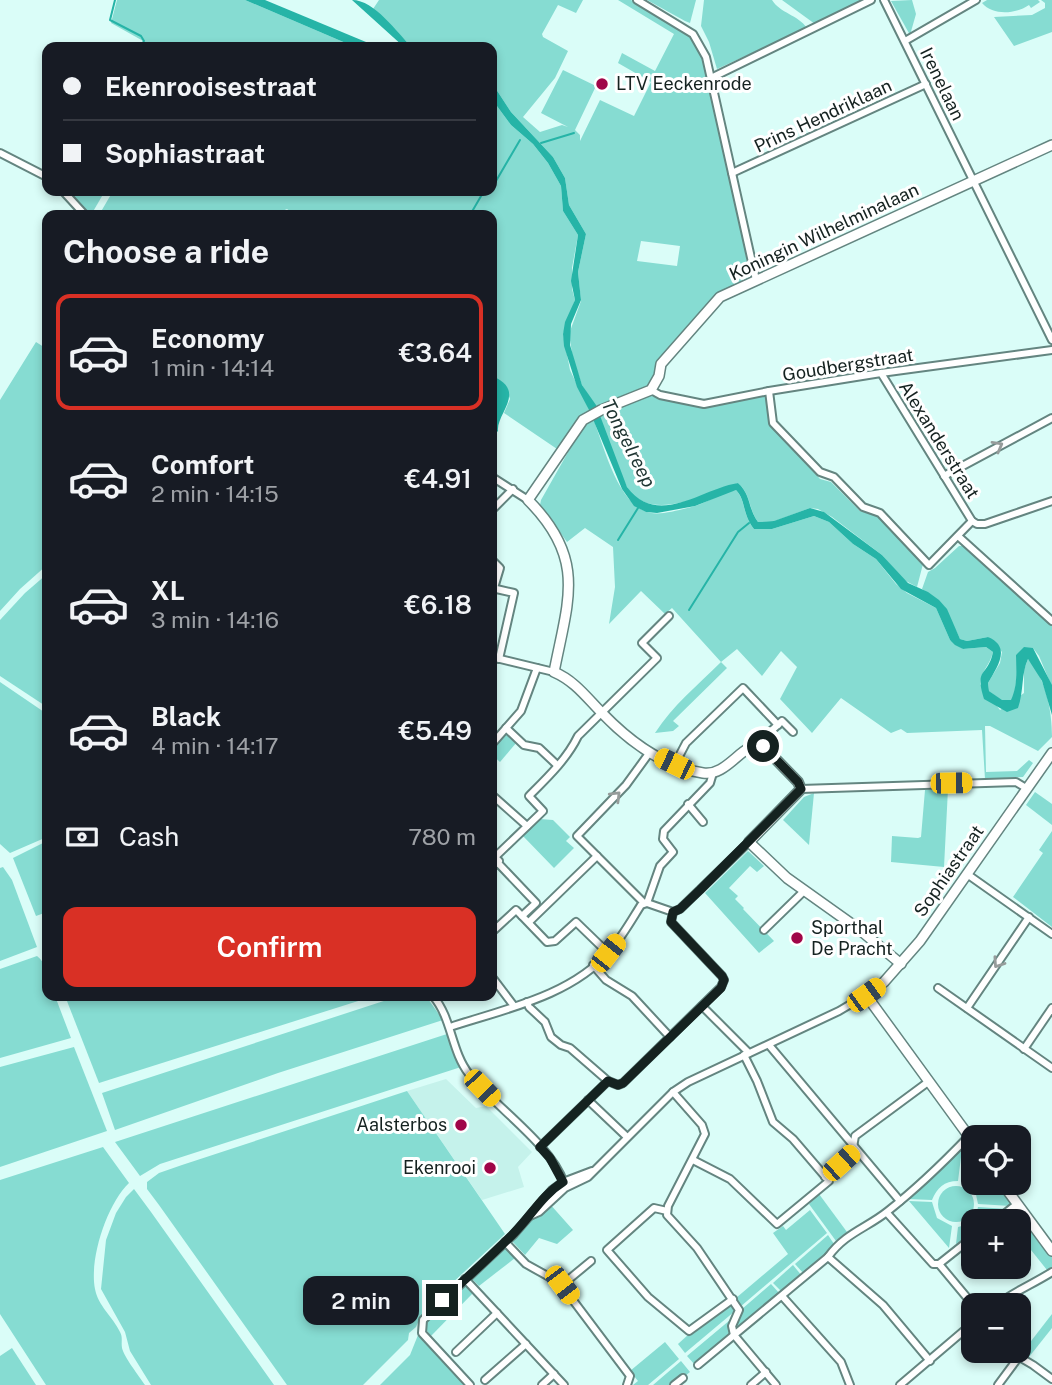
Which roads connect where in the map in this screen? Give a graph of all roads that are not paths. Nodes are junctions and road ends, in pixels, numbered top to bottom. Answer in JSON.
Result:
{"nodes":[{"id":1,"x":637,"y":0,"type":"edge"},
{"id":2,"x":871,"y":0,"type":"edge"},
{"id":3,"x":884,"y":0,"type":"edge"},
{"id":4,"x":976,"y":0,"type":"edge"},
{"id":5,"x":905,"y":41,"type":"junction"},
{"id":6,"x":711,"y":78,"type":"junction"},
{"id":7,"x":926,"y":84,"type":"junction"},
{"id":8,"x":1052,"y":145,"type":"edge"},
{"id":9,"x":0,"y":153,"type":"edge"},
{"id":10,"x":732,"y":173,"type":"junction"},
{"id":11,"x":42,"y":174,"type":"edge"},
{"id":12,"x":974,"y":180,"type":"junction"},
{"id":13,"x":68,"y":196,"type":"edge"},
{"id":14,"x":80,"y":210,"type":"edge"},
{"id":15,"x":757,"y":280,"type":"junction"},
{"id":16,"x":1052,"y":340,"type":"edge"},
{"id":17,"x":1052,"y":350,"type":"edge"},
{"id":18,"x":881,"y":373,"type":"junction"},
{"id":19,"x":651,"y":390,"type":"junction"},
{"id":20,"x":769,"y":391,"type":"junction"},
{"id":21,"x":1052,"y":418,"type":"edge"},
{"id":22,"x":944,"y":475,"type":"junction"},
{"id":23,"x":497,"y":480,"type":"edge"},
{"id":24,"x":513,"y":489,"type":"junction"},
{"id":25,"x":528,"y":500,"type":"junction"},
{"id":26,"x":1052,"y":501,"type":"edge"},
{"id":27,"x":497,"y":505,"type":"edge"},
{"id":28,"x":972,"y":521,"type":"junction"},
{"id":29,"x":958,"y":536,"type":"junction"},
{"id":30,"x":497,"y":589,"type":"edge"},
{"id":31,"x":668,"y":616,"type":"dead end"},
{"id":32,"x":1052,"y":621,"type":"edge"},
{"id":33,"x":497,"y":651,"type":"edge"},
{"id":34,"x":497,"y":658,"type":"edge"},
{"id":35,"x":537,"y":667,"type":"junction"},
{"id":36,"x":554,"y":672,"type":"junction"},
{"id":37,"x":601,"y":712,"type":"junction"},
{"id":38,"x":778,"y":725,"type":"junction"},
{"id":39,"x":506,"y":728,"type":"junction"},
{"id":40,"x":793,"y":732,"type":"dead end"},
{"id":41,"x":497,"y":738,"type":"edge"},
{"id":42,"x":757,"y":744,"type":"junction"},
{"id":43,"x":650,"y":752,"type":"junction"},
{"id":44,"x":1052,"y":753,"type":"edge"},
{"id":45,"x":674,"y":764,"type":"junction"},
{"id":46,"x":557,"y":765,"type":"junction"},
{"id":47,"x":713,"y":773,"type":"junction"},
{"id":48,"x":1026,"y":788,"type":"junction"},
{"id":49,"x":801,"y":789,"type":"junction"},
{"id":50,"x":497,"y":799,"type":"edge"},
{"id":51,"x":688,"y":804,"type":"junction"},
{"id":52,"x":703,"y":822,"type":"dead end"},
{"id":53,"x":527,"y":826,"type":"junction"},
{"id":54,"x":749,"y":842,"type":"junction"},
{"id":55,"x":497,"y":855,"type":"edge"},
{"id":56,"x":597,"y":856,"type":"junction"},
{"id":57,"x":497,"y":867,"type":"edge"},
{"id":58,"x":967,"y":874,"type":"junction"},
{"id":59,"x":804,"y":891,"type":"junction"},
{"id":60,"x":645,"y":903,"type":"junction"},
{"id":61,"x":673,"y":912,"type":"junction"},
{"id":62,"x":522,"y":916,"type":"junction"},
{"id":63,"x":1029,"y":917,"type":"junction"},
{"id":64,"x":529,"y":922,"type":"junction"},
{"id":65,"x":497,"y":927,"type":"edge"},
{"id":66,"x":764,"y":930,"type":"dead end"},
{"id":67,"x":1052,"y":934,"type":"edge"},
{"id":68,"x":608,"y":953,"type":"junction"},
{"id":69,"x":901,"y":964,"type":"junction"},
{"id":70,"x":593,"y":965,"type":"junction"},
{"id":71,"x":497,"y":984,"type":"edge"},
{"id":72,"x":937,"y":988,"type":"dead end"},
{"id":73,"x":866,"y":995,"type":"junction"},
{"id":74,"x":436,"y":1001,"type":"edge"},
{"id":75,"x":527,"y":1002,"type":"junction"},
{"id":76,"x":514,"y":1006,"type":"junction"},
{"id":77,"x":702,"y":1006,"type":"junction"},
{"id":78,"x":967,"y":1008,"type":"junction"},
{"id":79,"x":1052,"y":1008,"type":"edge"},
{"id":80,"x":450,"y":1027,"type":"junction"},
{"id":81,"x":670,"y":1037,"type":"junction"},
{"id":82,"x":769,"y":1045,"type":"junction"},
{"id":83,"x":1024,"y":1049,"type":"junction"},
{"id":84,"x":746,"y":1054,"type":"junction"},
{"id":85,"x":1052,"y":1068,"type":"edge"},
{"id":86,"x":608,"y":1081,"type":"junction"},
{"id":87,"x":928,"y":1082,"type":"junction"},
{"id":88,"x":673,"y":1092,"type":"junction"},
{"id":89,"x":588,"y":1100,"type":"junction"},
{"id":90,"x":961,"y":1127,"type":"edge"},
{"id":91,"x":627,"y":1137,"type":"junction"},
{"id":92,"x":854,"y":1145,"type":"junction"},
{"id":93,"x":540,"y":1147,"type":"junction"},
{"id":94,"x":961,"y":1149,"type":"edge"},
{"id":95,"x":693,"y":1160,"type":"junction"},
{"id":96,"x":827,"y":1179,"type":"junction"},
{"id":97,"x":564,"y":1185,"type":"junction"},
{"id":98,"x":1011,"y":1195,"type":"edge"},
{"id":99,"x":900,"y":1201,"type":"junction"},
{"id":100,"x":1017,"y":1204,"type":"junction"},
{"id":101,"x":1011,"y":1209,"type":"edge"},
{"id":102,"x":667,"y":1211,"type":"junction"},
{"id":103,"x":887,"y":1213,"type":"junction"},
{"id":104,"x":505,"y":1242,"type":"junction"},
{"id":105,"x":961,"y":1247,"type":"edge"},
{"id":106,"x":1052,"y":1251,"type":"edge"},
{"id":107,"x":828,"y":1257,"type":"junction"},
{"id":108,"x":591,"y":1261,"type":"dead end"},
{"id":109,"x":939,"y":1264,"type":"junction"},
{"id":110,"x":1052,"y":1272,"type":"edge"},
{"id":111,"x":465,"y":1279,"type":"junction"},
{"id":112,"x":562,"y":1285,"type":"junction"},
{"id":113,"x":963,"y":1293,"type":"edge"},
{"id":114,"x":1013,"y":1293,"type":"edge"},
{"id":115,"x":782,"y":1296,"type":"junction"},
{"id":116,"x":733,"y":1299,"type":"junction"},
{"id":117,"x":497,"y":1313,"type":"junction"},
{"id":118,"x":961,"y":1334,"type":"edge"},
{"id":119,"x":734,"y":1335,"type":"junction"},
{"id":120,"x":526,"y":1344,"type":"junction"},
{"id":121,"x":456,"y":1352,"type":"dead end"},
{"id":122,"x":930,"y":1361,"type":"junction"},
{"id":123,"x":1013,"y":1363,"type":"edge"},
{"id":124,"x":1028,"y":1363,"type":"edge"},
{"id":125,"x":698,"y":1365,"type":"dead end"},
{"id":126,"x":766,"y":1372,"type":"junction"},
{"id":127,"x":554,"y":1374,"type":"junction"},
{"id":128,"x":683,"y":1378,"type":"dead end"},
{"id":129,"x":485,"y":1380,"type":"dead end"},
{"id":130,"x":1052,"y":1380,"type":"edge"},
{"id":131,"x":470,"y":1385,"type":"edge"},
{"id":132,"x":542,"y":1385,"type":"edge"},
{"id":133,"x":564,"y":1385,"type":"edge"},
{"id":134,"x":627,"y":1385,"type":"edge"},
{"id":135,"x":674,"y":1385,"type":"edge"},
{"id":136,"x":751,"y":1385,"type":"edge"},
{"id":137,"x":776,"y":1385,"type":"edge"},
{"id":138,"x":850,"y":1385,"type":"edge"},
{"id":139,"x":900,"y":1385,"type":"edge"},
{"id":140,"x":998,"y":1385,"type":"edge"}],
"edges":[{"from":1,"to":6,"type":"street"},
{"from":2,"to":6,"type":"street"},
{"from":3,"to":5,"type":"street","name":"Irenelaan"},
{"from":4,"to":5,"type":"street"},
{"from":5,"to":7,"type":"street","name":"Irenelaan"},
{"from":6,"to":10,"type":"street"},
{"from":7,"to":10,"type":"street","name":"Prins Hendriklaan"},
{"from":7,"to":12,"type":"street","name":"Irenelaan"},
{"from":8,"to":12,"type":"street","name":"Koningin Wilhelminalaan"},
{"from":9,"to":11,"type":"street"},
{"from":10,"to":15,"type":"street"},
{"from":12,"to":15,"type":"street","name":"Koningin Wilhelminalaan"},
{"from":12,"to":16,"type":"street","name":"Irenelaan"},
{"from":13,"to":14,"type":"street"},
{"from":15,"to":19,"type":"street","name":"Koningin Wilhelminalaan"},
{"from":17,"to":18,"type":"street","name":"Goudbergstraat"},
{"from":18,"to":20,"type":"street","name":"Goudbergstraat"},
{"from":18,"to":22,"type":"street","name":"Alexanderstraat"},
{"from":19,"to":20,"type":"street","name":"Goudbergstraat"},
{"from":19,"to":25,"type":"street"},
{"from":20,"to":29,"type":"street"},
{"from":22,"to":21,"type":"street","one_way":true},
{"from":22,"to":28,"type":"street","name":"Alexanderstraat"},
{"from":23,"to":24,"type":"street"},
{"from":24,"to":25,"type":"street"},
{"from":24,"to":27,"type":"street"},
{"from":25,"to":36,"type":"street"},
{"from":26,"to":28,"type":"street","name":"Alexanderstraat"},
{"from":28,"to":29,"type":"street"},
{"from":29,"to":32,"type":"street"},
{"from":30,"to":33,"type":"street"},
{"from":31,"to":37,"type":"street"},
{"from":34,"to":35,"type":"street"},
{"from":35,"to":36,"type":"street"},
{"from":35,"to":39,"type":"street"},
{"from":36,"to":37,"type":"street"},
{"from":37,"to":43,"type":"street"},
{"from":37,"to":46,"type":"street"},
{"from":38,"to":40,"type":"street"},
{"from":38,"to":42,"type":"street"},
{"from":38,"to":45,"type":"street"},
{"from":39,"to":41,"type":"street"},
{"from":39,"to":46,"type":"street"},
{"from":42,"to":47,"type":"street"},
{"from":42,"to":49,"type":"street"},
{"from":43,"to":45,"type":"street"},
{"from":56,"to":43,"type":"street","one_way":true},
{"from":44,"to":48,"type":"street","name":"Sophiastraat"},
{"from":45,"to":47,"type":"street"},
{"from":46,"to":53,"type":"street"},
{"from":47,"to":51,"type":"street"},
{"from":48,"to":49,"type":"street"},
{"from":48,"to":58,"type":"street","name":"Sophiastraat"},
{"from":49,"to":54,"type":"street"},
{"from":50,"to":53,"type":"street"},
{"from":51,"to":52,"type":"street"},
{"from":51,"to":60,"type":"street"},
{"from":53,"to":55,"type":"street"},
{"from":54,"to":59,"type":"street"},
{"from":54,"to":61,"type":"street"},
{"from":56,"to":60,"type":"street"},
{"from":56,"to":64,"type":"street"},
{"from":57,"to":62,"type":"street"},
{"from":58,"to":63,"type":"street"},
{"from":58,"to":69,"type":"street","name":"Sophiastraat"},
{"from":59,"to":66,"type":"street"},
{"from":59,"to":69,"type":"street"},
{"from":60,"to":61,"type":"street"},
{"from":60,"to":68,"type":"street"},
{"from":61,"to":77,"type":"street"},
{"from":62,"to":64,"type":"street"},
{"from":62,"to":65,"type":"street"},
{"from":63,"to":67,"type":"street"},
{"from":63,"to":78,"type":"street","one_way":true},
{"from":64,"to":68,"type":"street"},
{"from":68,"to":70,"type":"street"},
{"from":69,"to":73,"type":"street","name":"Sophiastraat"},
{"from":70,"to":75,"type":"street"},
{"from":70,"to":81,"type":"street"},
{"from":71,"to":76,"type":"street"},
{"from":72,"to":78,"type":"street"},
{"from":73,"to":82,"type":"street","name":"Sophiastraat"},
{"from":73,"to":87,"type":"street"},
{"from":74,"to":80,"type":"street"},
{"from":75,"to":76,"type":"street"},
{"from":75,"to":86,"type":"street"},
{"from":76,"to":80,"type":"street"},
{"from":77,"to":81,"type":"street"},
{"from":77,"to":84,"type":"street"},
{"from":78,"to":83,"type":"street"},
{"from":79,"to":83,"type":"street"},
{"from":80,"to":93,"type":"street"},
{"from":81,"to":86,"type":"street"},
{"from":82,"to":84,"type":"street","name":"Sophiastraat"},
{"from":82,"to":92,"type":"street"},
{"from":83,"to":85,"type":"street"},
{"from":84,"to":88,"type":"street","name":"Sophiastraat"},
{"from":84,"to":96,"type":"street"},
{"from":86,"to":89,"type":"street"},
{"from":87,"to":90,"type":"street"},
{"from":87,"to":92,"type":"street"},
{"from":88,"to":91,"type":"street","name":"Sophiastraat"},
{"from":88,"to":95,"type":"street"},
{"from":89,"to":91,"type":"street"},
{"from":89,"to":93,"type":"street"},
{"from":91,"to":97,"type":"street","name":"Sophiastraat"},
{"from":92,"to":96,"type":"street"},
{"from":92,"to":99,"type":"street"},
{"from":93,"to":97,"type":"street"},
{"from":94,"to":99,"type":"street"},
{"from":95,"to":96,"type":"street"},
{"from":95,"to":102,"type":"street"},
{"from":97,"to":104,"type":"street","name":"Sophiastraat"},
{"from":98,"to":100,"type":"street"},
{"from":99,"to":103,"type":"street"},
{"from":100,"to":101,"type":"street"},
{"from":100,"to":106,"type":"street"},
{"from":102,"to":116,"type":"street"},
{"from":102,"to":116,"type":"street"},
{"from":103,"to":107,"type":"street"},
{"from":103,"to":109,"type":"street"},
{"from":104,"to":111,"type":"street","name":"Sophiastraat"},
{"from":104,"to":112,"type":"street"},
{"from":105,"to":109,"type":"street"},
{"from":107,"to":115,"type":"street"},
{"from":107,"to":122,"type":"street"},
{"from":108,"to":112,"type":"street"},
{"from":109,"to":113,"type":"street"},
{"from":110,"to":114,"type":"street"},
{"from":111,"to":117,"type":"street"},
{"from":111,"to":131,"type":"street","name":"Sophiastraat"},
{"from":112,"to":134,"type":"street"},
{"from":115,"to":119,"type":"street"},
{"from":115,"to":138,"type":"street"},
{"from":116,"to":119,"type":"street"},
{"from":117,"to":120,"type":"street"},
{"from":117,"to":121,"type":"street"},
{"from":118,"to":122,"type":"street"},
{"from":119,"to":125,"type":"street"},
{"from":119,"to":126,"type":"street"},
{"from":120,"to":127,"type":"street"},
{"from":120,"to":129,"type":"street"},
{"from":122,"to":139,"type":"street"},
{"from":123,"to":140,"type":"street"},
{"from":124,"to":130,"type":"street"},
{"from":126,"to":136,"type":"street"},
{"from":126,"to":137,"type":"street"},
{"from":127,"to":132,"type":"street"},
{"from":127,"to":133,"type":"street"},
{"from":128,"to":135,"type":"street"}]}
